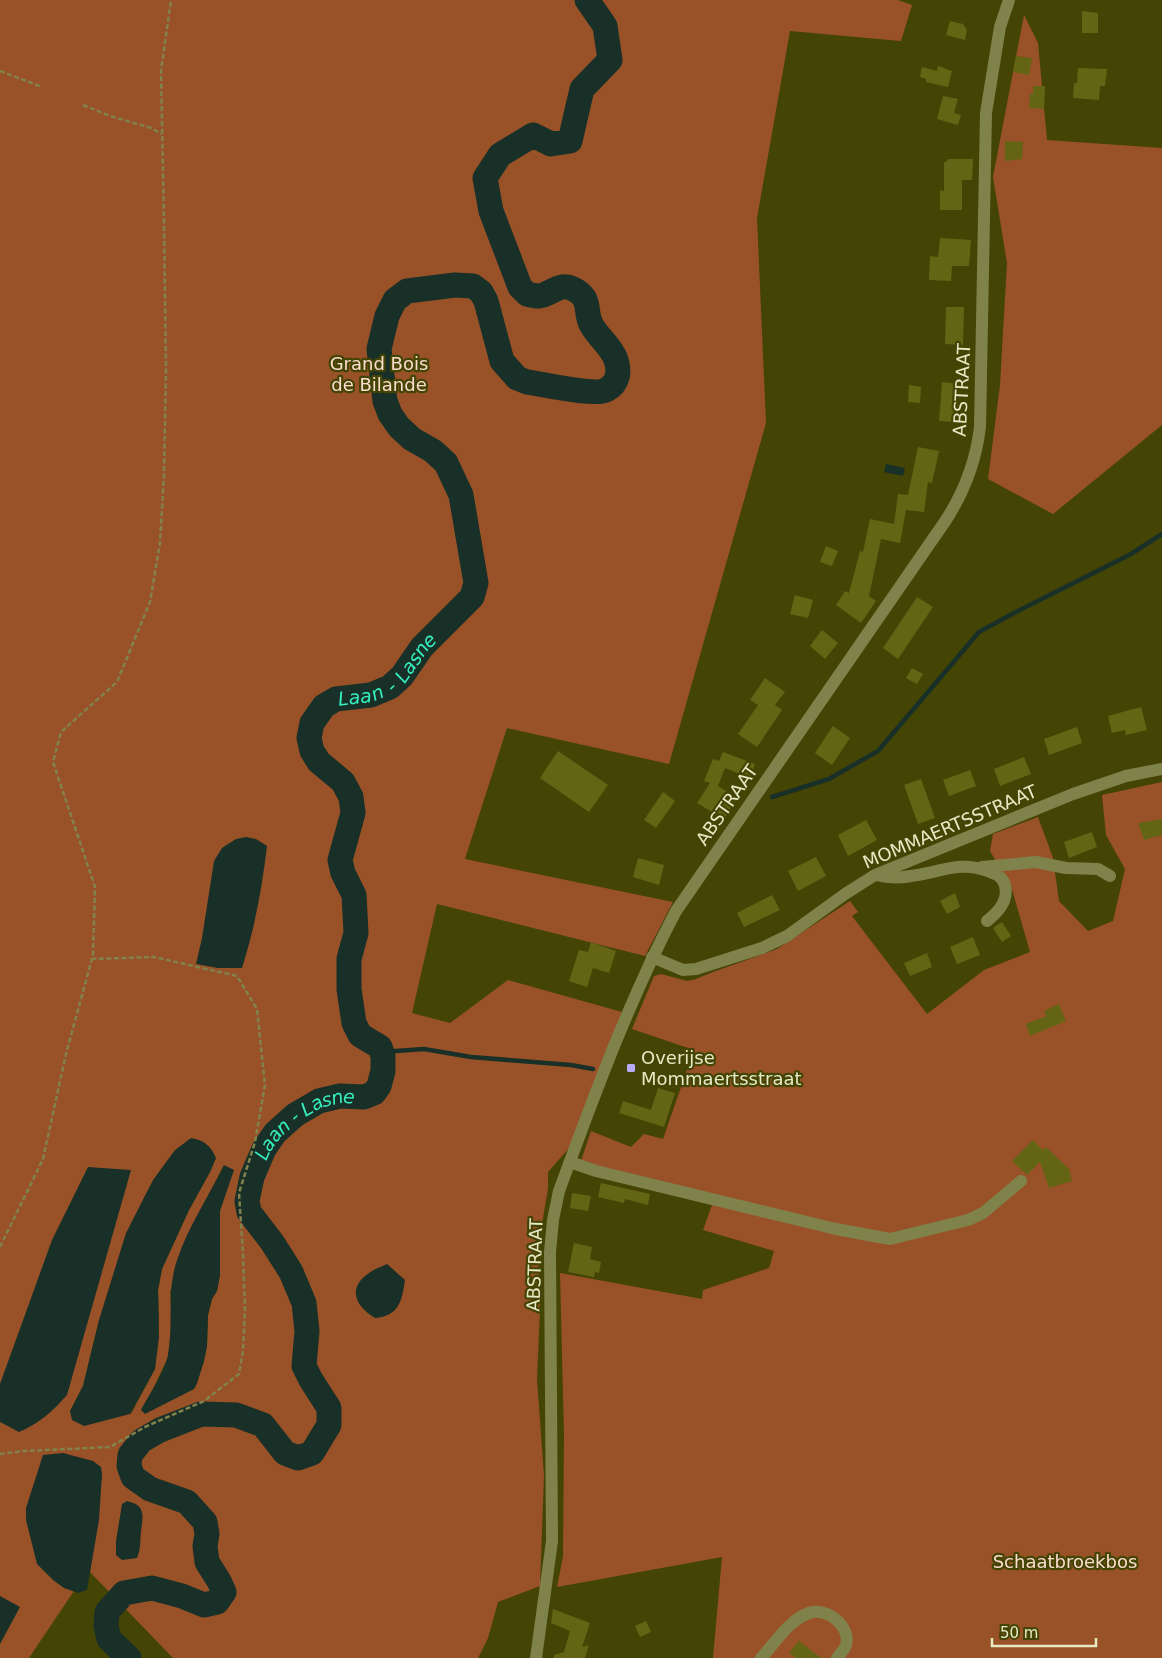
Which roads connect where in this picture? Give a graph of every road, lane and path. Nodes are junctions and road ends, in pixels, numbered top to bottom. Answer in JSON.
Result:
{"nodes":[{"id":1,"x":171,"y":0,"type":"edge"},
{"id":2,"x":1009,"y":0,"type":"edge"},
{"id":3,"x":0,"y":71,"type":"edge"},
{"id":4,"x":42,"y":87,"type":"dead end"},
{"id":5,"x":84,"y":105,"type":"dead end"},
{"id":6,"x":162,"y":134,"type":"junction"},
{"id":7,"x":1162,"y":769,"type":"edge"},
{"id":8,"x":977,"y":867,"type":"junction"},
{"id":9,"x":875,"y":875,"type":"junction"},
{"id":10,"x":1110,"y":876,"type":"dead end"},
{"id":11,"x":987,"y":921,"type":"dead end"},
{"id":12,"x":652,"y":958,"type":"junction"},
{"id":13,"x":92,"y":959,"type":"junction"},
{"id":14,"x":570,"y":1162,"type":"junction"},
{"id":15,"x":1021,"y":1181,"type":"dead end"},
{"id":16,"x":0,"y":1247,"type":"edge"},
{"id":17,"x":0,"y":1454,"type":"edge"},
{"id":18,"x":536,"y":1658,"type":"edge"},
{"id":19,"x":761,"y":1658,"type":"edge"},
{"id":20,"x":838,"y":1658,"type":"edge"}],
"edges":[{"from":1,"to":6,"type":"path"},
{"from":2,"to":12,"type":"street","name":"ABSTRAAT"},
{"from":3,"to":4,"type":"path"},
{"from":5,"to":6,"type":"path"},
{"from":6,"to":13,"type":"path"},
{"from":7,"to":9,"type":"street","name":"MOMMAERTSSTRAAT"},
{"from":8,"to":9,"type":"street"},
{"from":8,"to":10,"type":"street"},
{"from":8,"to":11,"type":"street"},
{"from":9,"to":12,"type":"street","name":"MOMMAERTSSTRAAT"},
{"from":12,"to":14,"type":"street","name":"ABSTRAAT"},
{"from":13,"to":16,"type":"path"},
{"from":13,"to":17,"type":"path"},
{"from":14,"to":15,"type":"street"},
{"from":14,"to":18,"type":"street","name":"ABSTRAAT"},
{"from":19,"to":20,"type":"street"}]}
